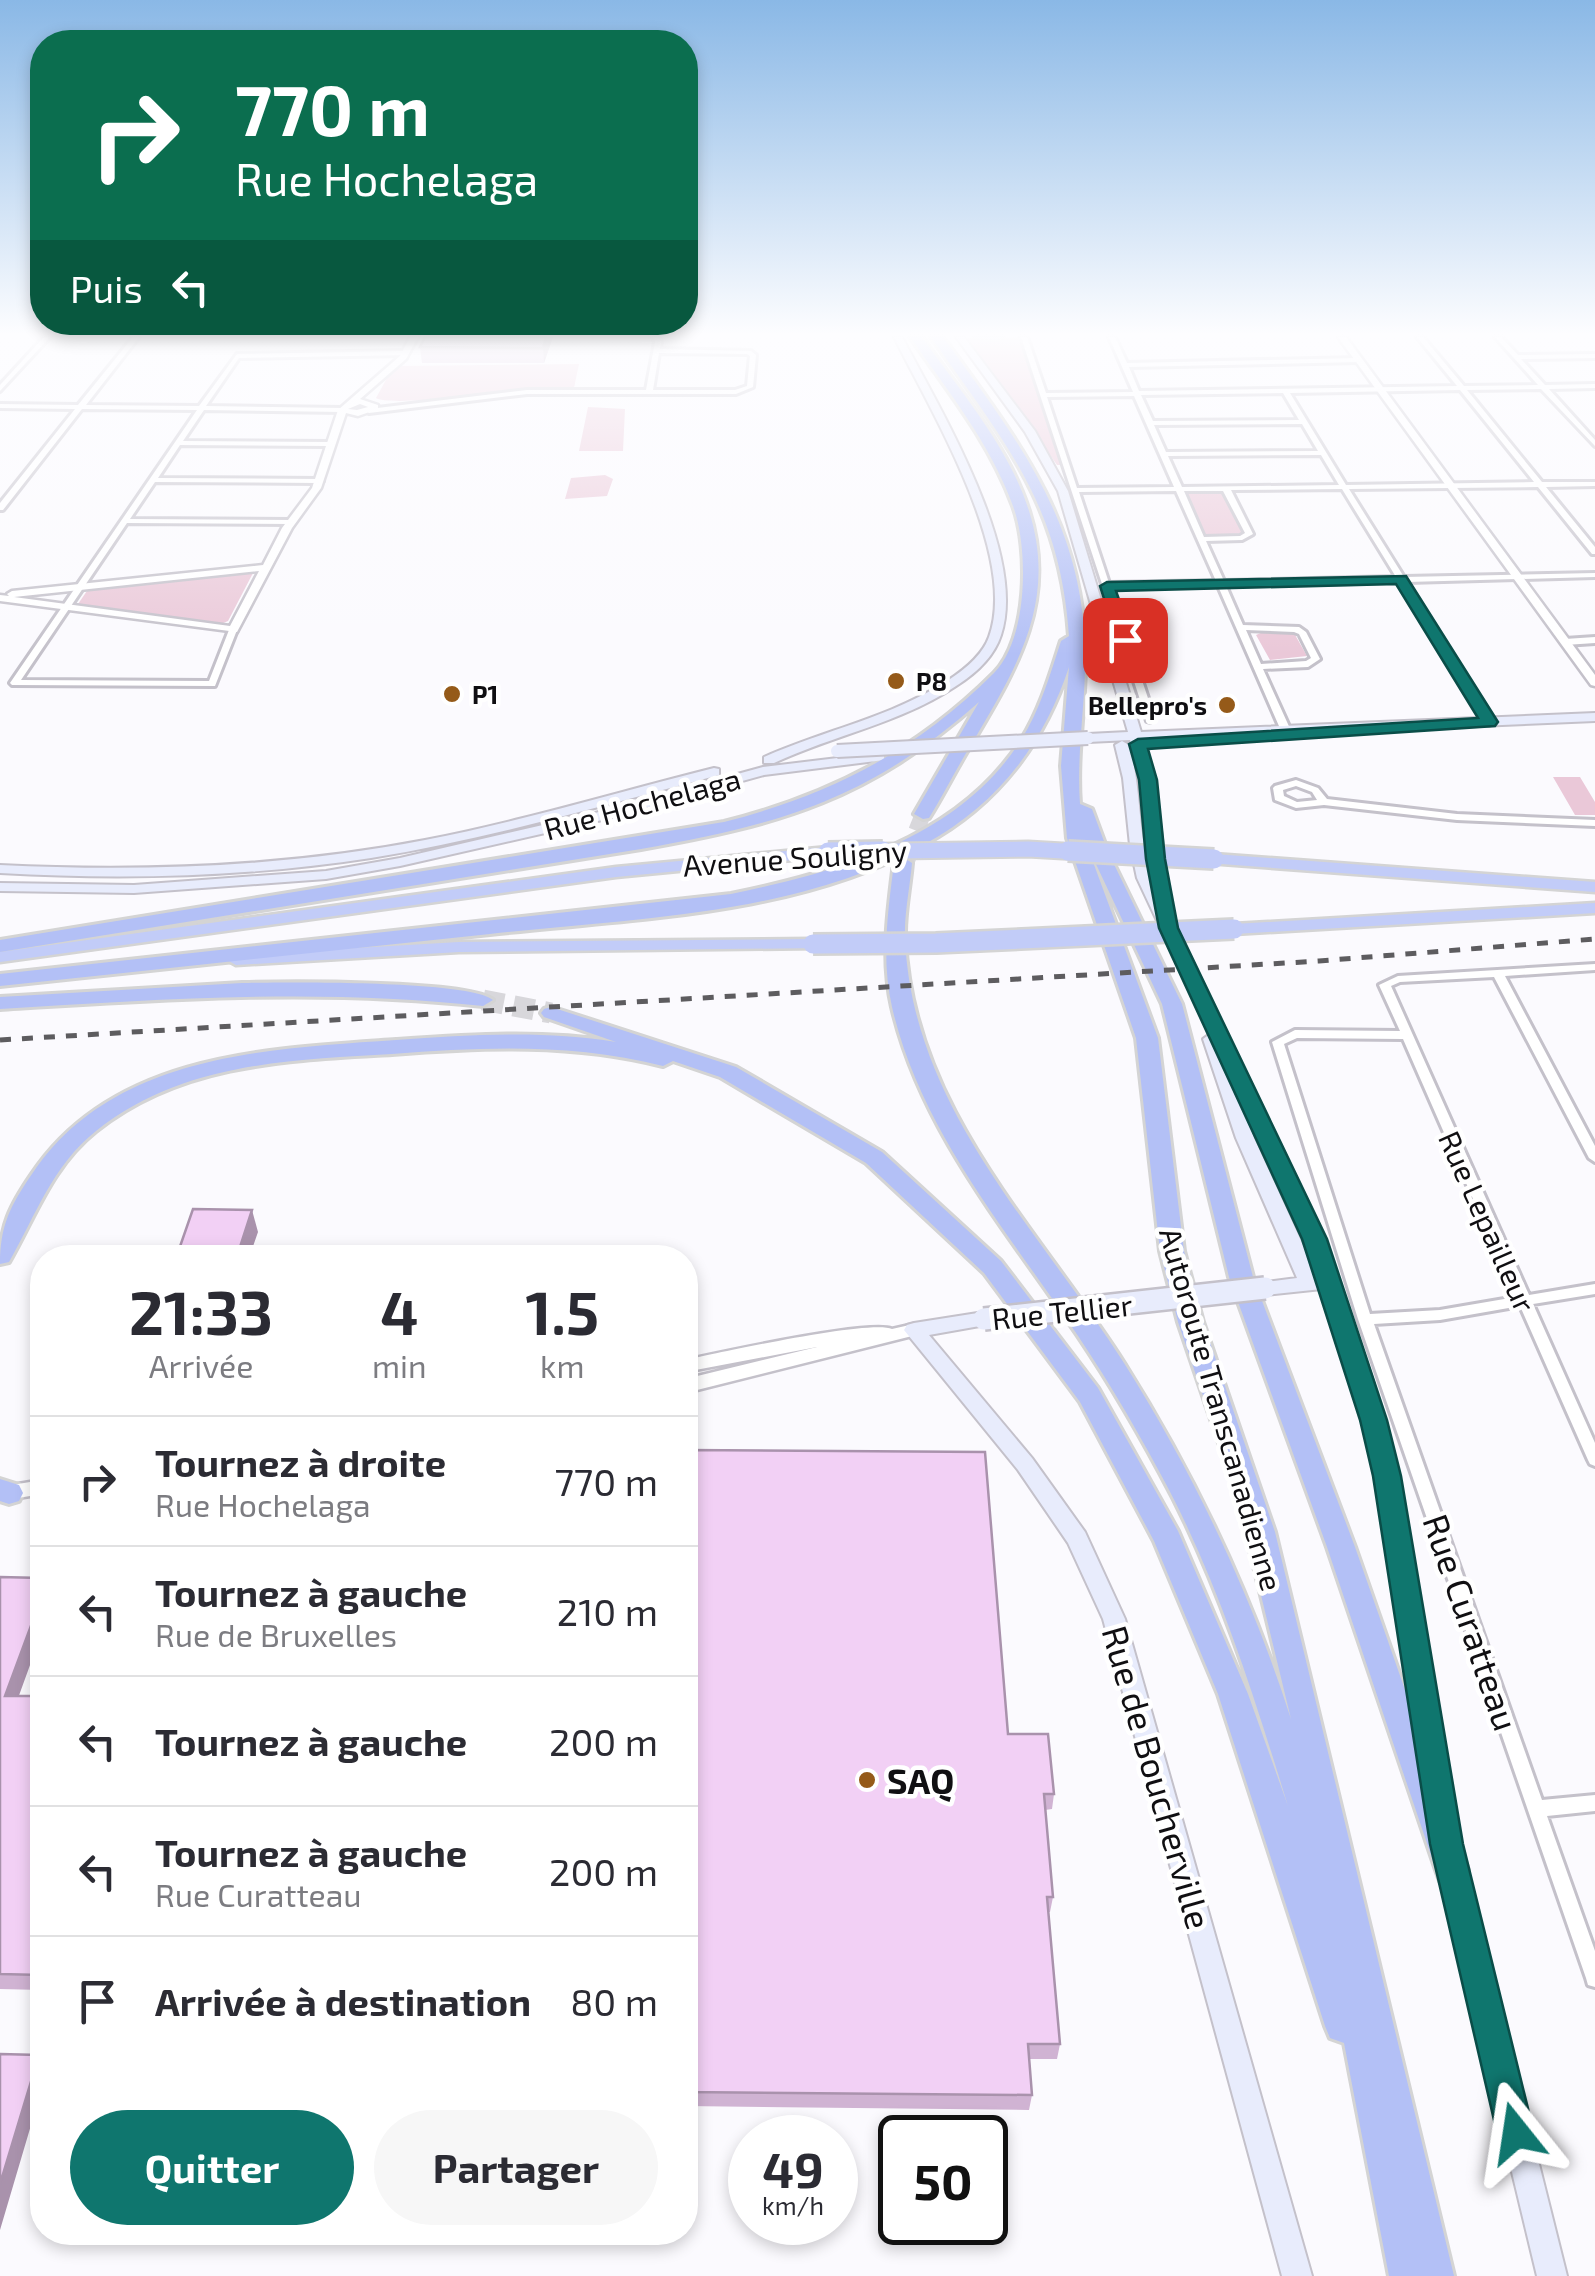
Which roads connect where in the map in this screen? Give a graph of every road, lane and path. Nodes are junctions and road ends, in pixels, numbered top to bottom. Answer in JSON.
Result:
{"nodes":[{"id":1,"x":51,"y":443,"type":"edge"},
{"id":2,"x":178,"y":443,"type":"edge"},
{"id":3,"x":331,"y":443,"type":"edge"},
{"id":4,"x":951,"y":443,"type":"edge"},
{"id":5,"x":986,"y":443,"type":"edge"},
{"id":6,"x":1014,"y":443,"type":"edge"},
{"id":7,"x":1037,"y":443,"type":"edge"},
{"id":8,"x":1060,"y":443,"type":"edge"},
{"id":9,"x":1161,"y":443,"type":"edge"},
{"id":10,"x":1317,"y":443,"type":"edge"},
{"id":11,"x":1420,"y":443,"type":"edge"},
{"id":12,"x":1506,"y":443,"type":"edge"},
{"id":13,"x":1323,"y":453,"type":"junction"},
{"id":14,"x":1166,"y":454,"type":"junction"},
{"id":15,"x":152,"y":480,"type":"junction"},
{"id":16,"x":319,"y":482,"type":"junction"},
{"id":17,"x":1595,"y":484,"type":"edge"},
{"id":18,"x":1540,"y":485,"type":"junction"},
{"id":19,"x":1451,"y":486,"type":"junction"},
{"id":20,"x":1344,"y":487,"type":"junction"},
{"id":21,"x":1226,"y":488,"type":"junction"},
{"id":22,"x":1182,"y":489,"type":"junction"},
{"id":23,"x":1076,"y":490,"type":"junction"},
{"id":24,"x":0,"y":508,"type":"edge"},
{"id":25,"x":125,"y":522,"type":"junction"},
{"id":26,"x":291,"y":522,"type":"junction"},
{"id":27,"x":1204,"y":539,"type":"junction"},
{"id":28,"x":1595,"y":552,"type":"edge"},
{"id":29,"x":266,"y":566,"type":"junction"},
{"id":30,"x":1595,"y":575,"type":"edge"},
{"id":31,"x":1517,"y":577,"type":"junction"},
{"id":32,"x":1401,"y":579,"type":"junction"},
{"id":33,"x":1221,"y":583,"type":"junction"},
{"id":34,"x":82,"y":585,"type":"junction"},
{"id":35,"x":1107,"y":586,"type":"junction"},
{"id":36,"x":0,"y":596,"type":"edge"},
{"id":37,"x":66,"y":608,"type":"junction"},
{"id":38,"x":1076,"y":620,"type":"junction"},
{"id":39,"x":1240,"y":627,"type":"junction"},
{"id":40,"x":233,"y":630,"type":"junction"},
{"id":41,"x":1595,"y":640,"type":"edge"},
{"id":42,"x":1565,"y":642,"type":"junction"},
{"id":43,"x":1257,"y":668,"type":"junction"},
{"id":44,"x":998,"y":678,"type":"junction"},
{"id":45,"x":1595,"y":684,"type":"edge"},
{"id":46,"x":1595,"y":717,"type":"edge"},
{"id":47,"x":1150,"y":720,"type":"dead end"},
{"id":48,"x":1489,"y":722,"type":"junction"},
{"id":49,"x":1286,"y":733,"type":"junction"},
{"id":50,"x":828,"y":738,"type":"junction"},
{"id":51,"x":1084,"y":738,"type":"junction"},
{"id":52,"x":1132,"y":742,"type":"junction"},
{"id":53,"x":830,"y":757,"type":"junction"},
{"id":54,"x":768,"y":760,"type":"junction"},
{"id":55,"x":1324,"y":802,"type":"dead end"},
{"id":56,"x":924,"y":814,"type":"tunnel mouth"},
{"id":57,"x":1595,"y":823,"type":"edge"},
{"id":58,"x":904,"y":863,"type":"tunnel mouth"},
{"id":59,"x":0,"y":869,"type":"edge"},
{"id":60,"x":0,"y":887,"type":"edge"},
{"id":61,"x":1595,"y":887,"type":"edge"},
{"id":62,"x":1595,"y":908,"type":"edge"},
{"id":63,"x":0,"y":946,"type":"edge"},
{"id":64,"x":0,"y":957,"type":"edge"},
{"id":65,"x":1595,"y":967,"type":"edge"},
{"id":66,"x":1498,"y":973,"type":"junction"},
{"id":67,"x":0,"y":980,"type":"edge"},
{"id":68,"x":483,"y":1000,"type":"tunnel mouth"},
{"id":69,"x":0,"y":1003,"type":"edge"},
{"id":70,"x":551,"y":1012,"type":"tunnel mouth"},
{"id":71,"x":1406,"y":1035,"type":"junction"},
{"id":72,"x":1595,"y":1158,"type":"edge"},
{"id":73,"x":0,"y":1256,"type":"edge"},
{"id":74,"x":988,"y":1262,"type":"junction"},
{"id":75,"x":1319,"y":1283,"type":"junction"},
{"id":76,"x":1595,"y":1288,"type":"edge"},
{"id":77,"x":1524,"y":1301,"type":"junction"},
{"id":78,"x":1365,"y":1319,"type":"junction"},
{"id":79,"x":914,"y":1330,"type":"junction"},
{"id":80,"x":698,"y":1364,"type":"edge"},
{"id":81,"x":698,"y":1383,"type":"edge"},
{"id":82,"x":1595,"y":1460,"type":"edge"},
{"id":83,"x":30,"y":1489,"type":"edge"},
{"id":84,"x":3,"y":1492,"type":"edge"},
{"id":85,"x":1595,"y":1804,"type":"edge"},
{"id":86,"x":1538,"y":1810,"type":"junction"},
{"id":87,"x":1452,"y":1870,"type":"junction"},
{"id":88,"x":1595,"y":1978,"type":"edge"},
{"id":89,"x":1389,"y":2177,"type":"junction"},
{"id":90,"x":1297,"y":2276,"type":"edge"},
{"id":91,"x":1408,"y":2276,"type":"edge"},
{"id":92,"x":1435,"y":2276,"type":"edge"},
{"id":93,"x":1552,"y":2276,"type":"edge"}],
"edges":[{"from":1,"to":24,"type":"street"},
{"from":2,"to":15,"type":"street"},
{"from":3,"to":16,"type":"street"},
{"from":4,"to":50,"type":"main road"},
{"from":5,"to":44,"type":"highway"},
{"from":6,"to":38,"type":"highway","name":"Autoroute Transcanadienne"},
{"from":7,"to":52,"type":"main road"},
{"from":8,"to":23,"type":"street"},
{"from":9,"to":14,"type":"street"},
{"from":10,"to":13,"type":"street"},
{"from":11,"to":19,"type":"street"},
{"from":12,"to":18,"type":"street"},
{"from":13,"to":14,"type":"street"},
{"from":13,"to":20,"type":"street"},
{"from":14,"to":22,"type":"street"},
{"from":15,"to":16,"type":"street"},
{"from":15,"to":25,"type":"street"},
{"from":16,"to":26,"type":"street"},
{"from":17,"to":18,"type":"street"},
{"from":18,"to":19,"type":"street"},
{"from":18,"to":28,"type":"street"},
{"from":19,"to":20,"type":"street"},
{"from":19,"to":31,"type":"street"},
{"from":20,"to":21,"type":"street"},
{"from":20,"to":32,"type":"street"},
{"from":21,"to":22,"type":"street"},
{"from":21,"to":27,"type":"street"},
{"from":22,"to":23,"type":"street"},
{"from":22,"to":27,"type":"street"},
{"from":23,"to":35,"type":"street"},
{"from":25,"to":26,"type":"street"},
{"from":25,"to":34,"type":"street"},
{"from":26,"to":29,"type":"street"},
{"from":27,"to":33,"type":"street"},
{"from":29,"to":34,"type":"street"},
{"from":29,"to":40,"type":"street"},
{"from":30,"to":31,"type":"street"},
{"from":31,"to":32,"type":"street"},
{"from":31,"to":42,"type":"street"},
{"from":32,"to":33,"type":"street"},
{"from":32,"to":48,"type":"street"},
{"from":33,"to":35,"type":"street"},
{"from":33,"to":39,"type":"street"},
{"from":34,"to":36,"type":"street"},
{"from":34,"to":37,"type":"street"},
{"from":35,"to":47,"type":"street"},
{"from":36,"to":37,"type":"street"},
{"from":37,"to":40,"type":"street"},
{"from":37,"to":40,"type":"street"},
{"from":38,"to":51,"type":"highway","name":"Autoroute Transcanadienne"},
{"from":38,"to":67,"type":"highway"},
{"from":39,"to":43,"type":"street"},
{"from":39,"to":43,"type":"street"},
{"from":41,"to":42,"type":"street"},
{"from":42,"to":45,"type":"street"},
{"from":43,"to":49,"type":"street"},
{"from":44,"to":56,"type":"highway"},
{"from":44,"to":63,"type":"highway"},
{"from":46,"to":48,"type":"main road","name":"Rue Hochelaga"},
{"from":48,"to":49,"type":"main road","name":"Rue Hochelaga"},
{"from":49,"to":52,"type":"main road","name":"Rue Hochelaga"},
{"from":50,"to":53,"type":"main road"},
{"from":50,"to":54,"type":"main road"},
{"from":51,"to":52,"type":"main road","name":"Rue Hochelaga"},
{"from":51,"to":53,"type":"main road","name":"Rue Hochelaga"},
{"from":51,"to":87,"type":"highway"},
{"from":51,"to":92,"type":"highway","name":"Autoroute Transcanadienne"},
{"from":52,"to":75,"type":"main road","name":"Rue Curatteau"},
{"from":53,"to":54,"type":"main road","name":"Rue Hochelaga"},
{"from":53,"to":60,"type":"main road","name":"Rue Hochelaga"},
{"from":54,"to":59,"type":"main road","name":"Rue Hochelaga"},
{"from":55,"to":57,"type":"street"},
{"from":58,"to":89,"type":"highway","name":"Autoroute Transcanadienne"},
{"from":61,"to":64,"type":"highway","name":"Avenue Souligny","bridge":true},
{"from":62,"to":67,"type":"highway","bridge":true},
{"from":65,"to":66,"type":"street"},
{"from":66,"to":71,"type":"street","name":"Rue Lepailleur"},
{"from":66,"to":72,"type":"street"},
{"from":68,"to":69,"type":"highway"},
{"from":70,"to":74,"type":"highway"},
{"from":71,"to":77,"type":"street","name":"Rue Lepailleur"},
{"from":71,"to":78,"type":"street","name":"Rue Curatteau"},
{"from":73,"to":74,"type":"highway"},
{"from":74,"to":89,"type":"highway"},
{"from":75,"to":79,"type":"main road","name":"Rue Tellier","bridge":true},
{"from":75,"to":87,"type":"main road","name":"Rue Curatteau"},
{"from":76,"to":77,"type":"street"},
{"from":77,"to":78,"type":"street"},
{"from":77,"to":82,"type":"street","name":"Rue Lepailleur"},
{"from":78,"to":86,"type":"street","name":"Rue Curatteau"},
{"from":79,"to":80,"type":"street","name":"Rue Tellier"},
{"from":79,"to":81,"type":"street","name":"Rue Tellier"},
{"from":79,"to":90,"type":"main road","name":"Rue de Boucherville"},
{"from":83,"to":84,"type":"street"},
{"from":85,"to":86,"type":"street"},
{"from":86,"to":88,"type":"street","name":"Rue Curatteau"},
{"from":87,"to":93,"type":"main road","name":"Rue Curatteau"},
{"from":89,"to":91,"type":"highway","name":"Autoroute Transcanadienne"}]}
